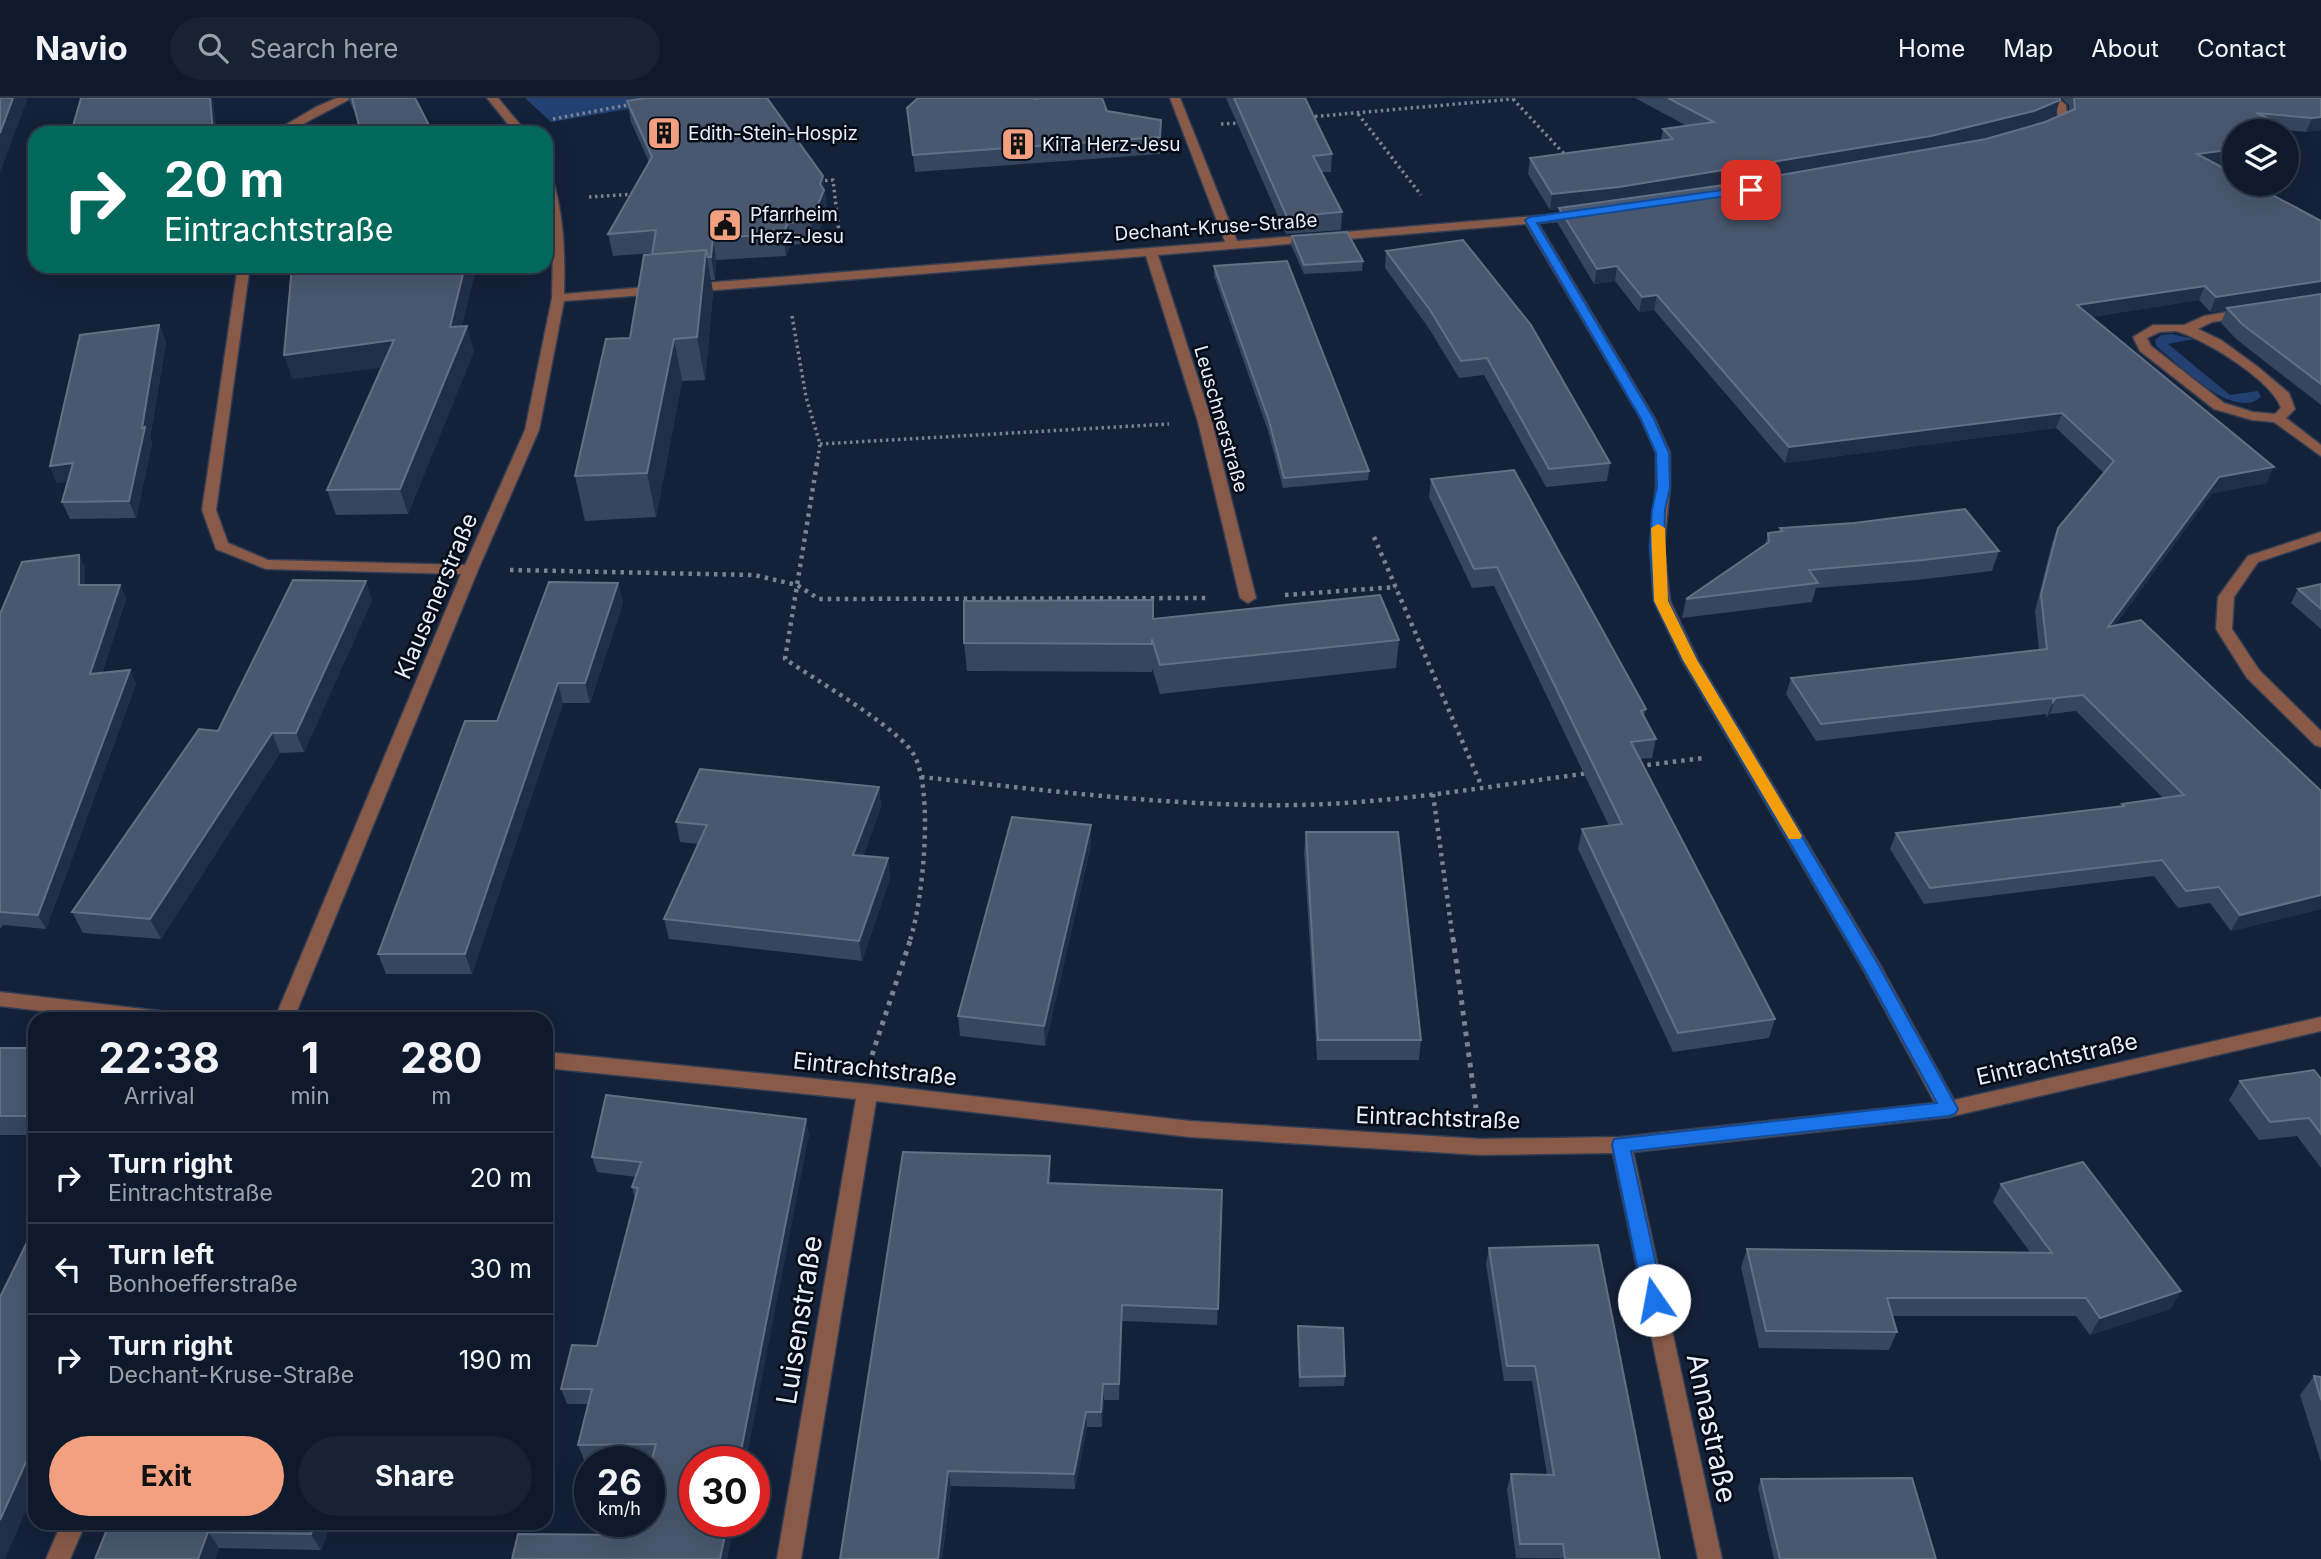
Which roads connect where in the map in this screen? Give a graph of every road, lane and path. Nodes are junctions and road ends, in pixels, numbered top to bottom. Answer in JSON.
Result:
{"nodes":[{"id":1,"x":347,"y":98,"type":"edge"},
{"id":2,"x":492,"y":98,"type":"edge"},
{"id":3,"x":1175,"y":98,"type":"edge"},
{"id":4,"x":2050,"y":98,"type":"edge"},
{"id":5,"x":1513,"y":99,"type":"edge"},
{"id":6,"x":636,"y":103,"type":"edge"},
{"id":7,"x":1358,"y":113,"type":"junction"},
{"id":8,"x":1306,"y":117,"type":"edge"},
{"id":9,"x":1253,"y":122,"type":"edge"},
{"id":10,"x":289,"y":126,"type":"edge"},
{"id":11,"x":516,"y":126,"type":"edge"},
{"id":12,"x":536,"y":126,"type":"edge"},
{"id":13,"x":1188,"y":127,"type":"junction"},
{"id":14,"x":2034,"y":133,"type":"edge"},
{"id":15,"x":1570,"y":160,"type":"edge"},
{"id":16,"x":806,"y":181,"type":"edge"},
{"id":17,"x":648,"y":193,"type":"edge"},
{"id":18,"x":553,"y":200,"type":"joint"},
{"id":19,"x":1592,"y":213,"type":"edge"},
{"id":20,"x":1530,"y":220,"type":"junction"},
{"id":21,"x":1447,"y":228,"type":"junction"},
{"id":22,"x":1232,"y":245,"type":"junction"},
{"id":23,"x":1151,"y":251,"type":"junction"},
{"id":24,"x":243,"y":273,"type":"edge"},
{"id":25,"x":843,"y":276,"type":"junction"},
{"id":26,"x":786,"y":280,"type":"junction"},
{"id":27,"x":558,"y":298,"type":"junction"},
{"id":28,"x":2259,"y":311,"type":"edge"},
{"id":29,"x":2189,"y":328,"type":"junction"},
{"id":30,"x":2278,"y":418,"type":"junction"},
{"id":31,"x":1205,"y":422,"type":"junction"},
{"id":32,"x":820,"y":444,"type":"junction"},
{"id":33,"x":2321,"y":452,"type":"edge"},
{"id":34,"x":2321,"y":536,"type":"edge"},
{"id":35,"x":1374,"y":537,"type":"dead end"},
{"id":36,"x":471,"y":570,"type":"junction"},
{"id":37,"x":797,"y":585,"type":"junction"},
{"id":38,"x":1396,"y":587,"type":"junction"},
{"id":39,"x":1248,"y":598,"type":"junction"},
{"id":40,"x":2321,"y":741,"type":"edge"},
{"id":41,"x":1746,"y":753,"type":"junction"},
{"id":42,"x":1635,"y":767,"type":"edge"},
{"id":43,"x":1593,"y":772,"type":"edge"},
{"id":44,"x":921,"y":776,"type":"junction"},
{"id":45,"x":1482,"y":787,"type":"junction"},
{"id":46,"x":1433,"y":793,"type":"junction"},
{"id":47,"x":0,"y":999,"type":"edge"},
{"id":48,"x":109,"y":1012,"type":"edge"},
{"id":49,"x":287,"y":1012,"type":"edge"},
{"id":50,"x":2321,"y":1024,"type":"edge"},
{"id":51,"x":553,"y":1061,"type":"edge"},
{"id":52,"x":867,"y":1092,"type":"junction"},
{"id":53,"x":1949,"y":1109,"type":"junction"},
{"id":54,"x":1621,"y":1145,"type":"junction"},
{"id":55,"x":1481,"y":1147,"type":"junction"},
{"id":56,"x":71,"y":1530,"type":"edge"},
{"id":57,"x":58,"y":1559,"type":"edge"},
{"id":58,"x":789,"y":1559,"type":"edge"},
{"id":59,"x":1710,"y":1559,"type":"edge"}],
"edges":[{"from":1,"to":10,"type":"street"},
{"from":2,"to":11,"type":"street"},
{"from":3,"to":13,"type":"street"},
{"from":4,"to":14,"type":"street"},
{"from":5,"to":7,"type":"path"},
{"from":5,"to":15,"type":"path"},
{"from":6,"to":12,"type":"path"},
{"from":7,"to":8,"type":"path"},
{"from":7,"to":21,"type":"path"},
{"from":9,"to":13,"type":"path"},
{"from":13,"to":22,"type":"street"},
{"from":16,"to":25,"type":"path"},
{"from":17,"to":18,"type":"path"},
{"from":18,"to":27,"type":"street","name":"Klausenerstraße"},
{"from":19,"to":20,"type":"street","name":"Dechant-Kruse-Straße"},
{"from":20,"to":21,"type":"street","name":"Dechant-Kruse-Straße"},
{"from":20,"to":41,"type":"street"},
{"from":21,"to":22,"type":"street","name":"Dechant-Kruse-Straße"},
{"from":22,"to":23,"type":"street","name":"Dechant-Kruse-Straße"},
{"from":23,"to":25,"type":"street","name":"Dechant-Kruse-Straße"},
{"from":23,"to":31,"type":"street","name":"Leuschnerstraße"},
{"from":24,"to":36,"type":"street"},
{"from":25,"to":26,"type":"street","name":"Dechant-Kruse-Straße"},
{"from":26,"to":27,"type":"street","name":"Dechant-Kruse-Straße"},
{"from":26,"to":32,"type":"path"},
{"from":27,"to":36,"type":"street","name":"Klausenerstraße"},
{"from":28,"to":29,"type":"street"},
{"from":29,"to":30,"type":"street"},
{"from":29,"to":30,"type":"street"},
{"from":30,"to":33,"type":"street"},
{"from":31,"to":32,"type":"path"},
{"from":31,"to":39,"type":"street","name":"Leuschnerstraße"},
{"from":32,"to":37,"type":"path"},
{"from":34,"to":40,"type":"street"},
{"from":35,"to":38,"type":"path"},
{"from":36,"to":37,"type":"path"},
{"from":36,"to":49,"type":"street","name":"Klausenerstraße"},
{"from":37,"to":39,"type":"path"},
{"from":37,"to":44,"type":"path"},
{"from":38,"to":39,"type":"path"},
{"from":38,"to":45,"type":"path"},
{"from":41,"to":42,"type":"path"},
{"from":41,"to":53,"type":"street"},
{"from":43,"to":45,"type":"path"},
{"from":44,"to":46,"type":"path"},
{"from":44,"to":52,"type":"path"},
{"from":45,"to":46,"type":"path"},
{"from":46,"to":55,"type":"path"},
{"from":47,"to":48,"type":"street"},
{"from":50,"to":53,"type":"street","name":"Eintrachtstraße"},
{"from":51,"to":52,"type":"street","name":"Eintrachtstraße"},
{"from":52,"to":55,"type":"street","name":"Eintrachtstraße"},
{"from":52,"to":58,"type":"street","name":"Luisenstraße"},
{"from":53,"to":54,"type":"street","name":"Eintrachtstraße"},
{"from":54,"to":55,"type":"street","name":"Eintrachtstraße"},
{"from":54,"to":59,"type":"street","name":"Annastraße"},
{"from":56,"to":57,"type":"street"}]}
